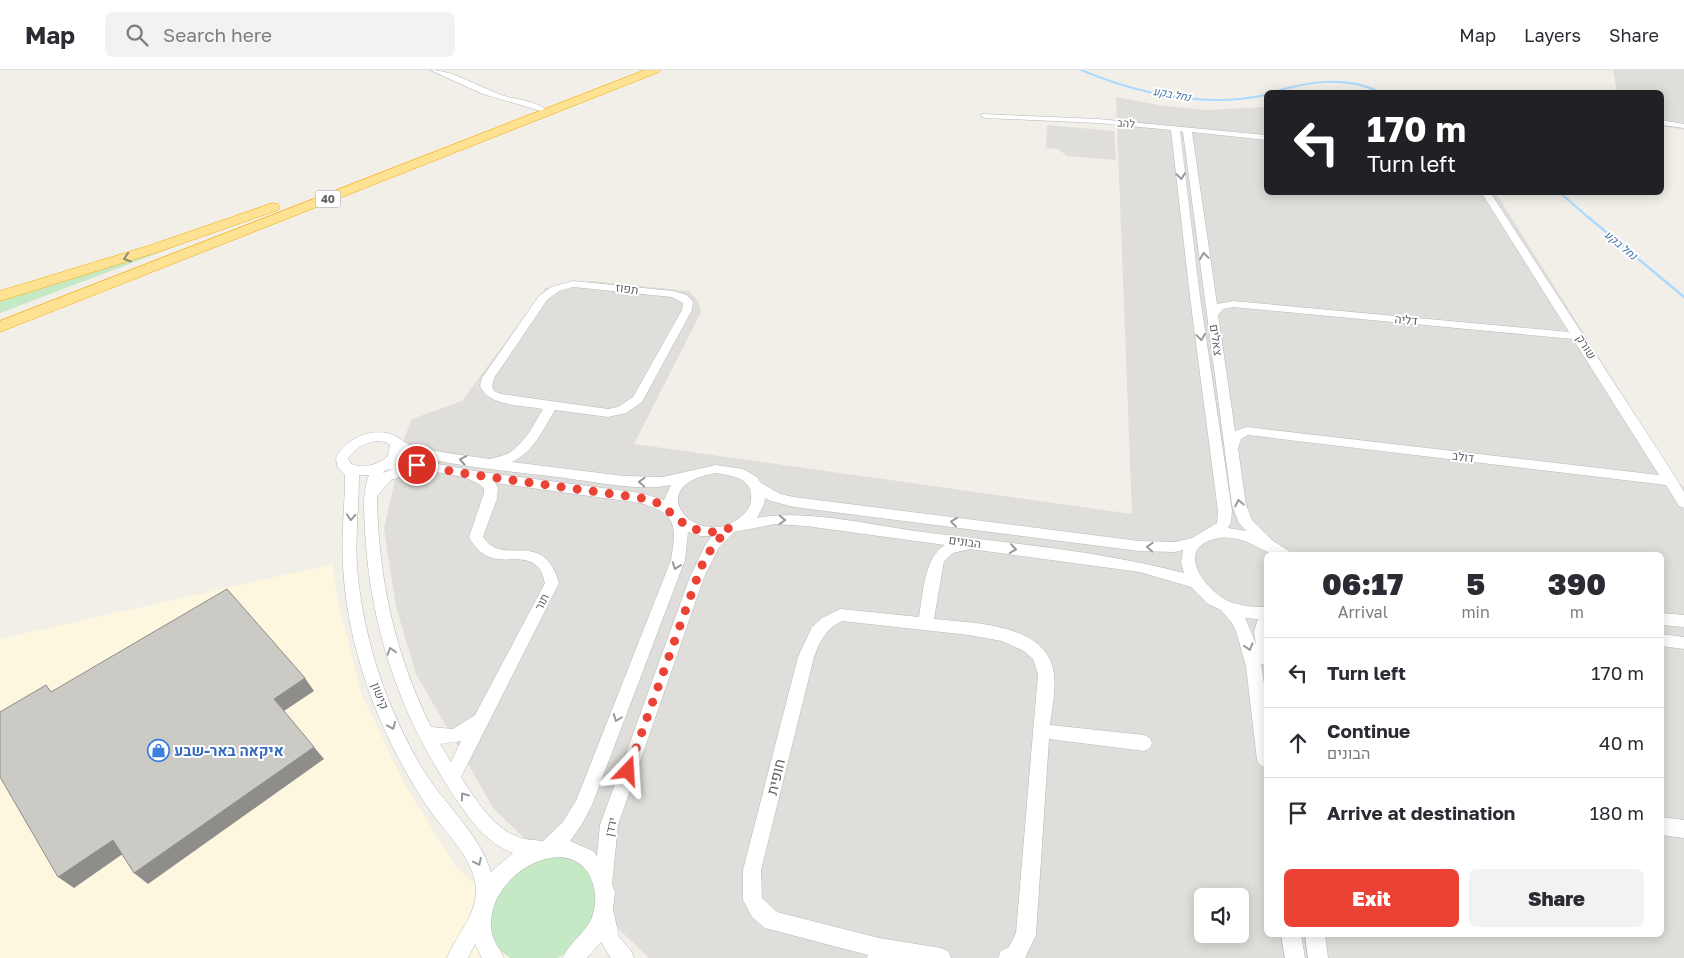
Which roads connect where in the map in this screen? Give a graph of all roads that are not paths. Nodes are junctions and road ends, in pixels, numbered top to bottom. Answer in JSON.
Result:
{"nodes":[{"id":1,"x":434,"y":70,"type":"edge"},
{"id":2,"x":641,"y":70,"type":"edge"},
{"id":3,"x":656,"y":70,"type":"edge"},
{"id":4,"x":541,"y":109,"type":"junction"},
{"id":5,"x":985,"y":116,"type":"dead end"},
{"id":6,"x":1664,"y":123,"type":"edge"},
{"id":7,"x":503,"y":124,"type":"junction"},
{"id":8,"x":1684,"y":126,"type":"edge"},
{"id":9,"x":1183,"y":131,"type":"junction"},
{"id":10,"x":1264,"y":137,"type":"edge"},
{"id":11,"x":373,"y":182,"type":"junction"},
{"id":12,"x":1487,"y":195,"type":"edge"},
{"id":13,"x":1209,"y":290,"type":"junction"},
{"id":14,"x":0,"y":296,"type":"edge"},
{"id":15,"x":1233,"y":304,"type":"junction"},
{"id":16,"x":1212,"y":316,"type":"junction"},
{"id":17,"x":0,"y":319,"type":"edge"},
{"id":18,"x":0,"y":327,"type":"edge"},
{"id":19,"x":1579,"y":336,"type":"junction"},
{"id":20,"x":0,"y":339,"type":"edge"},
{"id":21,"x":551,"y":406,"type":"junction"},
{"id":22,"x":1227,"y":415,"type":"junction"},
{"id":23,"x":1255,"y":432,"type":"junction"},
{"id":24,"x":396,"y":444,"type":"junction"},
{"id":25,"x":1232,"y":447,"type":"junction"},
{"id":26,"x":523,"y":451,"type":"junction"},
{"id":27,"x":485,"y":463,"type":"junction"},
{"id":28,"x":421,"y":466,"type":"junction"},
{"id":29,"x":382,"y":467,"type":"junction"},
{"id":30,"x":348,"y":470,"type":"junction"},
{"id":31,"x":546,"y":472,"type":"junction"},
{"id":32,"x":468,"y":474,"type":"junction"},
{"id":33,"x":690,"y":476,"type":"junction"},
{"id":34,"x":1671,"y":481,"type":"junction"},
{"id":35,"x":534,"y":484,"type":"junction"},
{"id":36,"x":757,"y":487,"type":"junction"},
{"id":37,"x":370,"y":498,"type":"junction"},
{"id":38,"x":488,"y":503,"type":"junction"},
{"id":39,"x":1684,"y":503,"type":"edge"},
{"id":40,"x":675,"y":516,"type":"junction"},
{"id":41,"x":732,"y":528,"type":"junction"},
{"id":42,"x":1212,"y":534,"type":"junction"},
{"id":43,"x":914,"y":536,"type":"junction"},
{"id":44,"x":1198,"y":542,"type":"junction"},
{"id":45,"x":1266,"y":542,"type":"junction"},
{"id":46,"x":973,"y":543,"type":"junction"},
{"id":47,"x":1280,"y":552,"type":"edge"},
{"id":48,"x":937,"y":560,"type":"junction"},
{"id":49,"x":1195,"y":582,"type":"junction"},
{"id":50,"x":1224,"y":606,"type":"junction"},
{"id":51,"x":1264,"y":613,"type":"edge"},
{"id":52,"x":1664,"y":619,"type":"edge"},
{"id":53,"x":1684,"y":621,"type":"edge"},
{"id":54,"x":925,"y":624,"type":"junction"},
{"id":55,"x":1264,"y":626,"type":"edge"},
{"id":56,"x":1664,"y":640,"type":"edge"},
{"id":57,"x":1684,"y":642,"type":"edge"},
{"id":58,"x":1264,"y":646,"type":"edge"},
{"id":59,"x":484,"y":716,"type":"junction"},
{"id":60,"x":1042,"y":730,"type":"junction"},
{"id":61,"x":425,"y":732,"type":"junction"},
{"id":62,"x":1144,"y":743,"type":"dead end"},
{"id":63,"x":1264,"y":746,"type":"edge"},
{"id":64,"x":451,"y":778,"type":"junction"},
{"id":65,"x":1664,"y":826,"type":"edge"},
{"id":66,"x":1684,"y":829,"type":"edge"},
{"id":67,"x":545,"y":850,"type":"junction"},
{"id":68,"x":604,"y":880,"type":"junction"},
{"id":69,"x":484,"y":903,"type":"junction"},
{"id":70,"x":605,"y":908,"type":"junction"},
{"id":71,"x":1291,"y":937,"type":"edge"},
{"id":72,"x":1315,"y":937,"type":"edge"},
{"id":73,"x":878,"y":953,"type":"edge"},
{"id":74,"x":457,"y":958,"type":"edge"},
{"id":75,"x":494,"y":958,"type":"edge"},
{"id":76,"x":573,"y":958,"type":"edge"},
{"id":77,"x":624,"y":958,"type":"edge"},
{"id":78,"x":941,"y":958,"type":"edge"},
{"id":79,"x":1008,"y":958,"type":"edge"},
{"id":80,"x":1295,"y":958,"type":"edge"},
{"id":81,"x":1318,"y":958,"type":"edge"}],
"edges":[{"from":1,"to":4,"type":"street"},
{"from":2,"to":4,"type":"highway","number":"40"},
{"from":3,"to":11,"type":"highway","number":"40"},
{"from":4,"to":7,"type":"highway","number":"40"},
{"from":5,"to":9,"type":"street","name":"להב"},
{"from":6,"to":8,"type":"street"},
{"from":7,"to":14,"type":"highway","one_way":true},
{"from":7,"to":17,"type":"highway","number":"40"},
{"from":9,"to":10,"type":"street"},
{"from":13,"to":9,"type":"street","name":"צאלים","one_way":true},
{"from":9,"to":42,"type":"street","name":"צאלים","one_way":true},
{"from":11,"to":18,"type":"highway","number":"40"},
{"from":11,"to":20,"type":"highway"},
{"from":12,"to":19,"type":"street","name":"שורק"},
{"from":13,"to":15,"type":"street","name":"דליה"},
{"from":13,"to":16,"type":"street","name":"צאלים"},
{"from":15,"to":16,"type":"street"},
{"from":15,"to":19,"type":"street","name":"דליה"},
{"from":16,"to":22,"type":"street","name":"צאלים"},
{"from":19,"to":34,"type":"street","name":"שורק"},
{"from":21,"to":21,"type":"street","name":"תפוז"},
{"from":21,"to":26,"type":"street"},
{"from":22,"to":23,"type":"street","name":"דולב"},
{"from":22,"to":25,"type":"street","name":"צאלים"},
{"from":23,"to":25,"type":"street","name":"דולב"},
{"from":23,"to":34,"type":"street","name":"דולב"},
{"from":27,"to":24,"type":"street","one_way":true},
{"from":24,"to":29,"type":"street","name":"קישון"},
{"from":24,"to":30,"type":"street","name":"קישון"},
{"from":45,"to":25,"type":"street","name":"צאלים","one_way":true},
{"from":26,"to":27,"type":"street"},
{"from":26,"to":31,"type":"street"},
{"from":27,"to":31,"type":"street"},
{"from":28,"to":29,"type":"street"},
{"from":28,"to":32,"type":"street"},
{"from":28,"to":37,"type":"street"},
{"from":29,"to":30,"type":"street"},
{"from":29,"to":37,"type":"street","name":"קישון"},
{"from":30,"to":69,"type":"street","name":"קישון","one_way":true},
{"from":33,"to":31,"type":"street","one_way":true},
{"from":32,"to":35,"type":"street"},
{"from":32,"to":38,"type":"street"},
{"from":33,"to":36,"type":"street"},
{"from":33,"to":40,"type":"street"},
{"from":34,"to":39,"type":"street","name":"שורק"},
{"from":35,"to":38,"type":"street","name":"תור"},
{"from":35,"to":40,"type":"street"},
{"from":36,"to":41,"type":"street"},
{"from":44,"to":36,"type":"street","name":"הבונים","one_way":true},
{"from":61,"to":37,"type":"street","name":"קישון","one_way":true},
{"from":38,"to":59,"type":"street","name":"תור"},
{"from":40,"to":41,"type":"street"},
{"from":40,"to":67,"type":"street","one_way":true},
{"from":41,"to":43,"type":"street","name":"הבונים","one_way":true},
{"from":41,"to":68,"type":"street","name":"ירדן"},
{"from":42,"to":44,"type":"street","name":"הבונים"},
{"from":42,"to":45,"type":"street"},
{"from":43,"to":46,"type":"street","name":"הבונים"},
{"from":43,"to":48,"type":"street"},
{"from":44,"to":49,"type":"street"},
{"from":45,"to":47,"type":"street"},
{"from":46,"to":48,"type":"street"},
{"from":46,"to":49,"type":"street","name":"הבונים","one_way":true},
{"from":48,"to":54,"type":"street"},
{"from":49,"to":50,"type":"street"},
{"from":50,"to":51,"type":"street"},
{"from":50,"to":63,"type":"street","one_way":true},
{"from":52,"to":53,"type":"street"},
{"from":54,"to":60,"type":"street","name":"חופית"},
{"from":54,"to":73,"type":"street","name":"חופית"},
{"from":55,"to":58,"type":"street"},
{"from":56,"to":57,"type":"street"},
{"from":59,"to":61,"type":"street","name":"תור"},
{"from":59,"to":64,"type":"street","name":"תור"},
{"from":60,"to":62,"type":"street"},
{"from":60,"to":79,"type":"street","name":"חופית"},
{"from":61,"to":64,"type":"street","name":"קישון"},
{"from":67,"to":64,"type":"street","name":"קישון","one_way":true},
{"from":65,"to":66,"type":"street"},
{"from":67,"to":68,"type":"street","name":"קישון"},
{"from":67,"to":69,"type":"street"},
{"from":68,"to":70,"type":"street","name":"ירדן"},
{"from":69,"to":74,"type":"street"},
{"from":69,"to":75,"type":"street","name":"קישון"},
{"from":70,"to":76,"type":"street"},
{"from":70,"to":77,"type":"street"},
{"from":71,"to":80,"type":"street"},
{"from":72,"to":81,"type":"street"},
{"from":73,"to":78,"type":"street","name":"חופית"}]}
